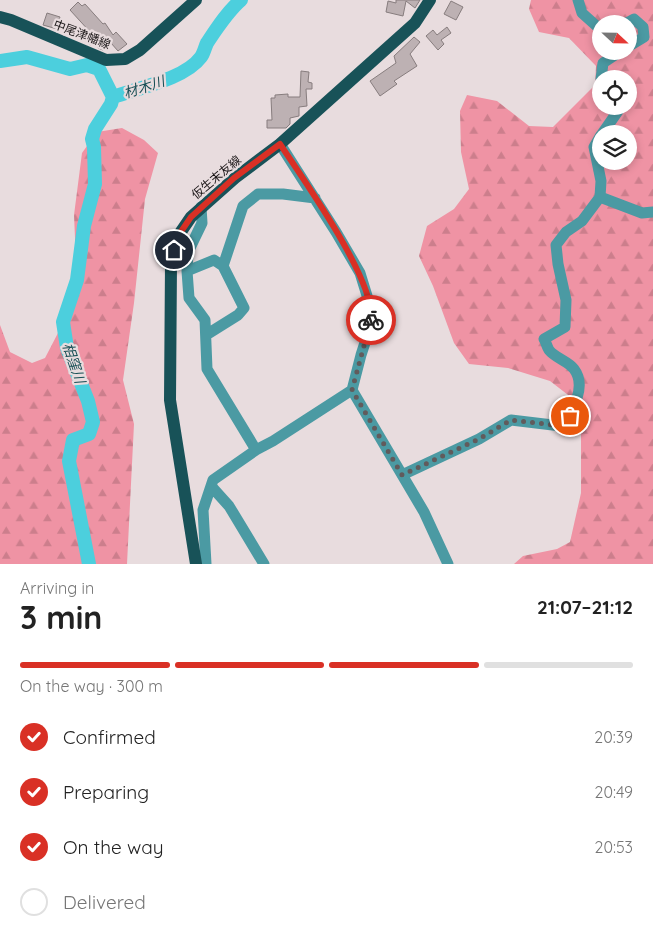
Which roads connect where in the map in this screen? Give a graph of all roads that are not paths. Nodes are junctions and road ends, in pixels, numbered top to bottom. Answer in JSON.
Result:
{"nodes":[{"id":1,"x":196,"y":0,"type":"edge"},
{"id":2,"x":430,"y":0,"type":"edge"},
{"id":3,"x":578,"y":0,"type":"edge"},
{"id":4,"x":0,"y":16,"type":"edge"},
{"id":5,"x":592,"y":22,"type":"edge"},
{"id":6,"x":638,"y":23,"type":"edge"},
{"id":7,"x":638,"y":41,"type":"edge"},
{"id":8,"x":280,"y":144,"type":"junction"},
{"id":9,"x":599,"y":170,"type":"edge"},
{"id":10,"x":600,"y":197,"type":"junction"},
{"id":11,"x":315,"y":198,"type":"junction"},
{"id":12,"x":201,"y":207,"type":"junction"},
{"id":13,"x":653,"y":212,"type":"edge"},
{"id":14,"x":223,"y":266,"type":"junction"},
{"id":15,"x":187,"y":271,"type":"junction"},
{"id":16,"x":206,"y":335,"type":"junction"},
{"id":17,"x":352,"y":390,"type":"junction"},
{"id":18,"x":256,"y":450,"type":"junction"},
{"id":19,"x":402,"y":475,"type":"junction"},
{"id":20,"x":211,"y":486,"type":"junction"},
{"id":21,"x":196,"y":564,"type":"edge"},
{"id":22,"x":206,"y":564,"type":"edge"},
{"id":23,"x":264,"y":564,"type":"edge"},
{"id":24,"x":448,"y":564,"type":"edge"}],
"edges":[{"from":1,"to":4,"type":"main road","name":"中尾津幡線"},
{"from":2,"to":8,"type":"main road","name":"仮生末友線"},
{"from":3,"to":5,"type":"street"},
{"from":6,"to":7,"type":"street"},
{"from":8,"to":11,"type":"street"},
{"from":8,"to":12,"type":"main road","name":"仮生末友線"},
{"from":9,"to":10,"type":"street"},
{"from":10,"to":13,"type":"street"},
{"from":10,"to":19,"type":"street"},
{"from":11,"to":14,"type":"street"},
{"from":11,"to":17,"type":"street"},
{"from":12,"to":15,"type":"street"},
{"from":12,"to":21,"type":"main road","name":"仮生末友線"},
{"from":14,"to":15,"type":"street"},
{"from":14,"to":16,"type":"street"},
{"from":15,"to":16,"type":"street"},
{"from":16,"to":18,"type":"street"},
{"from":17,"to":18,"type":"street"},
{"from":17,"to":19,"type":"street"},
{"from":18,"to":20,"type":"street"},
{"from":19,"to":24,"type":"street"},
{"from":20,"to":22,"type":"street"},
{"from":20,"to":23,"type":"street"}]}
